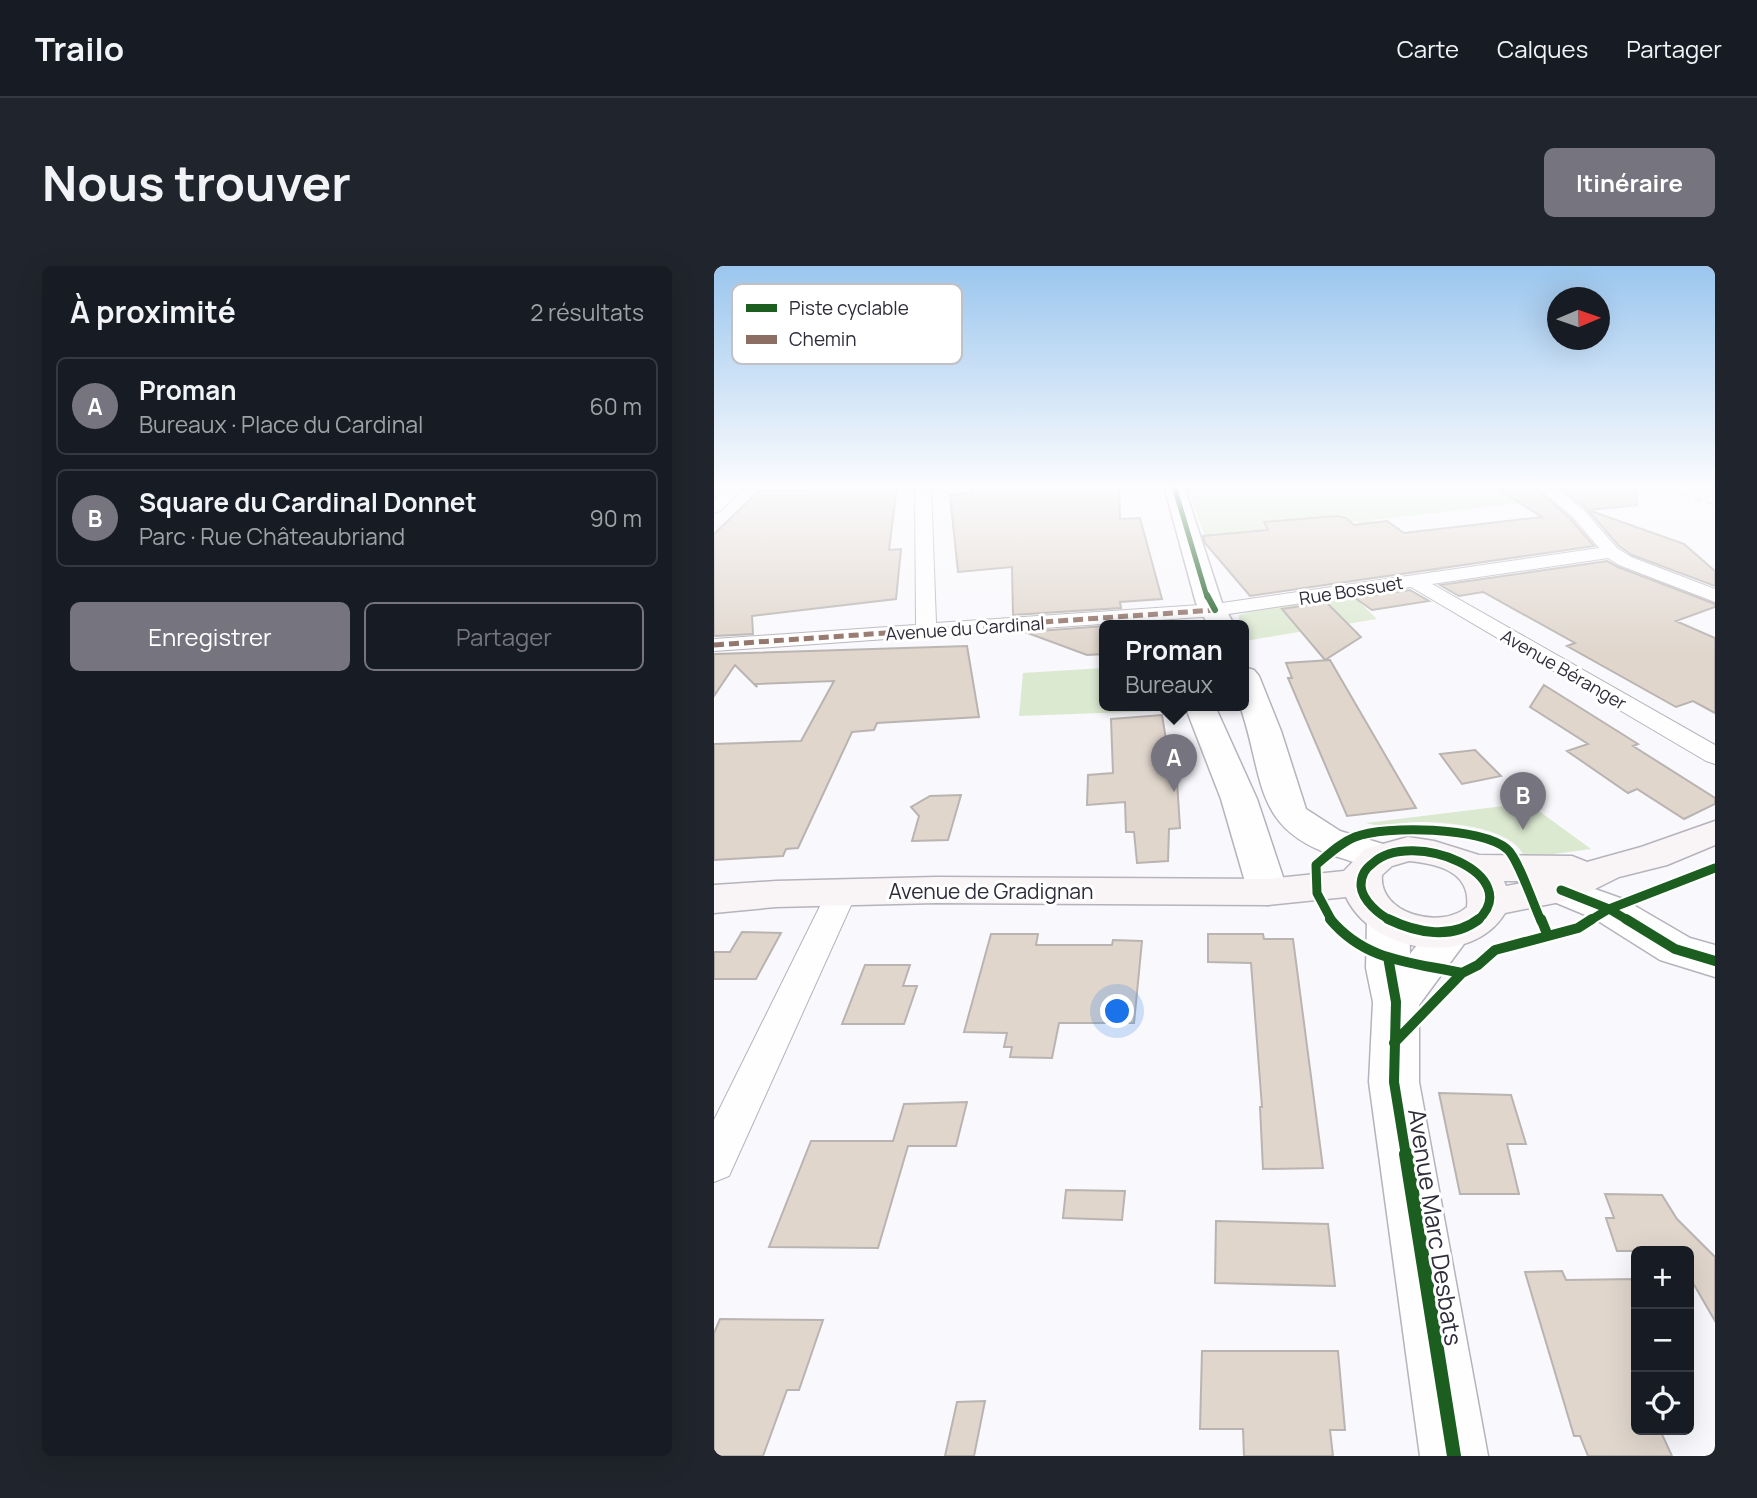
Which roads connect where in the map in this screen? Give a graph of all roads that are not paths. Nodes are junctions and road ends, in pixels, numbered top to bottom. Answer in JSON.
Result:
{"nodes":[{"id":1,"x":924,"y":542,"type":"edge"},
{"id":2,"x":1191,"y":542,"type":"edge"},
{"id":3,"x":1602,"y":542,"type":"edge"},
{"id":4,"x":1611,"y":552,"type":"junction"},
{"id":5,"x":1413,"y":581,"type":"junction"},
{"id":6,"x":1715,"y":596,"type":"edge"},
{"id":7,"x":1219,"y":618,"type":"edge"},
{"id":8,"x":1170,"y":620,"type":"edge"},
{"id":9,"x":1099,"y":623,"type":"edge"},
{"id":10,"x":926,"y":630,"type":"junction"},
{"id":11,"x":714,"y":645,"type":"edge"},
{"id":12,"x":1249,"y":689,"type":"edge"},
{"id":13,"x":1202,"y":711,"type":"edge"},
{"id":14,"x":1715,"y":756,"type":"edge"},
{"id":15,"x":1238,"y":799,"type":"junction"},
{"id":16,"x":1715,"y":832,"type":"edge"},
{"id":17,"x":1606,"y":868,"type":"junction"},
{"id":18,"x":1480,"y":885,"type":"junction"},
{"id":19,"x":1371,"y":887,"type":"junction"},
{"id":20,"x":1562,"y":890,"type":"junction"},
{"id":21,"x":842,"y":891,"type":"junction"},
{"id":22,"x":1268,"y":892,"type":"junction"},
{"id":23,"x":714,"y":899,"type":"edge"},
{"id":24,"x":1451,"y":933,"type":"junction"},
{"id":25,"x":1715,"y":961,"type":"edge"},
{"id":26,"x":1396,"y":1002,"type":"junction"},
{"id":27,"x":714,"y":1163,"type":"edge"},
{"id":28,"x":1454,"y":1456,"type":"edge"}],
"edges":[{"from":1,"to":10,"type":"street"},
{"from":2,"to":7,"type":"street"},
{"from":3,"to":4,"type":"street"},
{"from":4,"to":5,"type":"street","name":"Rue Bossuet"},
{"from":4,"to":6,"type":"street"},
{"from":5,"to":7,"type":"street","name":"Rue Bossuet"},
{"from":5,"to":14,"type":"street","name":"Avenue Béranger"},
{"from":7,"to":8,"type":"street","name":"Avenue du Cardinal"},
{"from":9,"to":10,"type":"street","name":"Avenue du Cardinal"},
{"from":10,"to":11,"type":"street","name":"Avenue du Cardinal"},
{"from":12,"to":19,"type":"street"},
{"from":13,"to":15,"type":"street"},
{"from":15,"to":19,"type":"street"},
{"from":15,"to":22,"type":"street"},
{"from":16,"to":17,"type":"main road"},
{"from":17,"to":18,"type":"main road"},
{"from":17,"to":20,"type":"main road"},
{"from":18,"to":19,"type":"main road"},
{"from":18,"to":20,"type":"main road"},
{"from":18,"to":24,"type":"main road"},
{"from":19,"to":22,"type":"main road","name":"Avenue de Gradignan"},
{"from":19,"to":24,"type":"main road"},
{"from":19,"to":26,"type":"street","name":"Avenue Marc Desbats"},
{"from":20,"to":25,"type":"street"},
{"from":21,"to":22,"type":"main road","name":"Avenue de Gradignan"},
{"from":21,"to":23,"type":"main road","name":"Avenue de Gradignan"},
{"from":21,"to":27,"type":"street"},
{"from":24,"to":26,"type":"street"},
{"from":26,"to":28,"type":"street","name":"Avenue Marc Desbats"}]}
